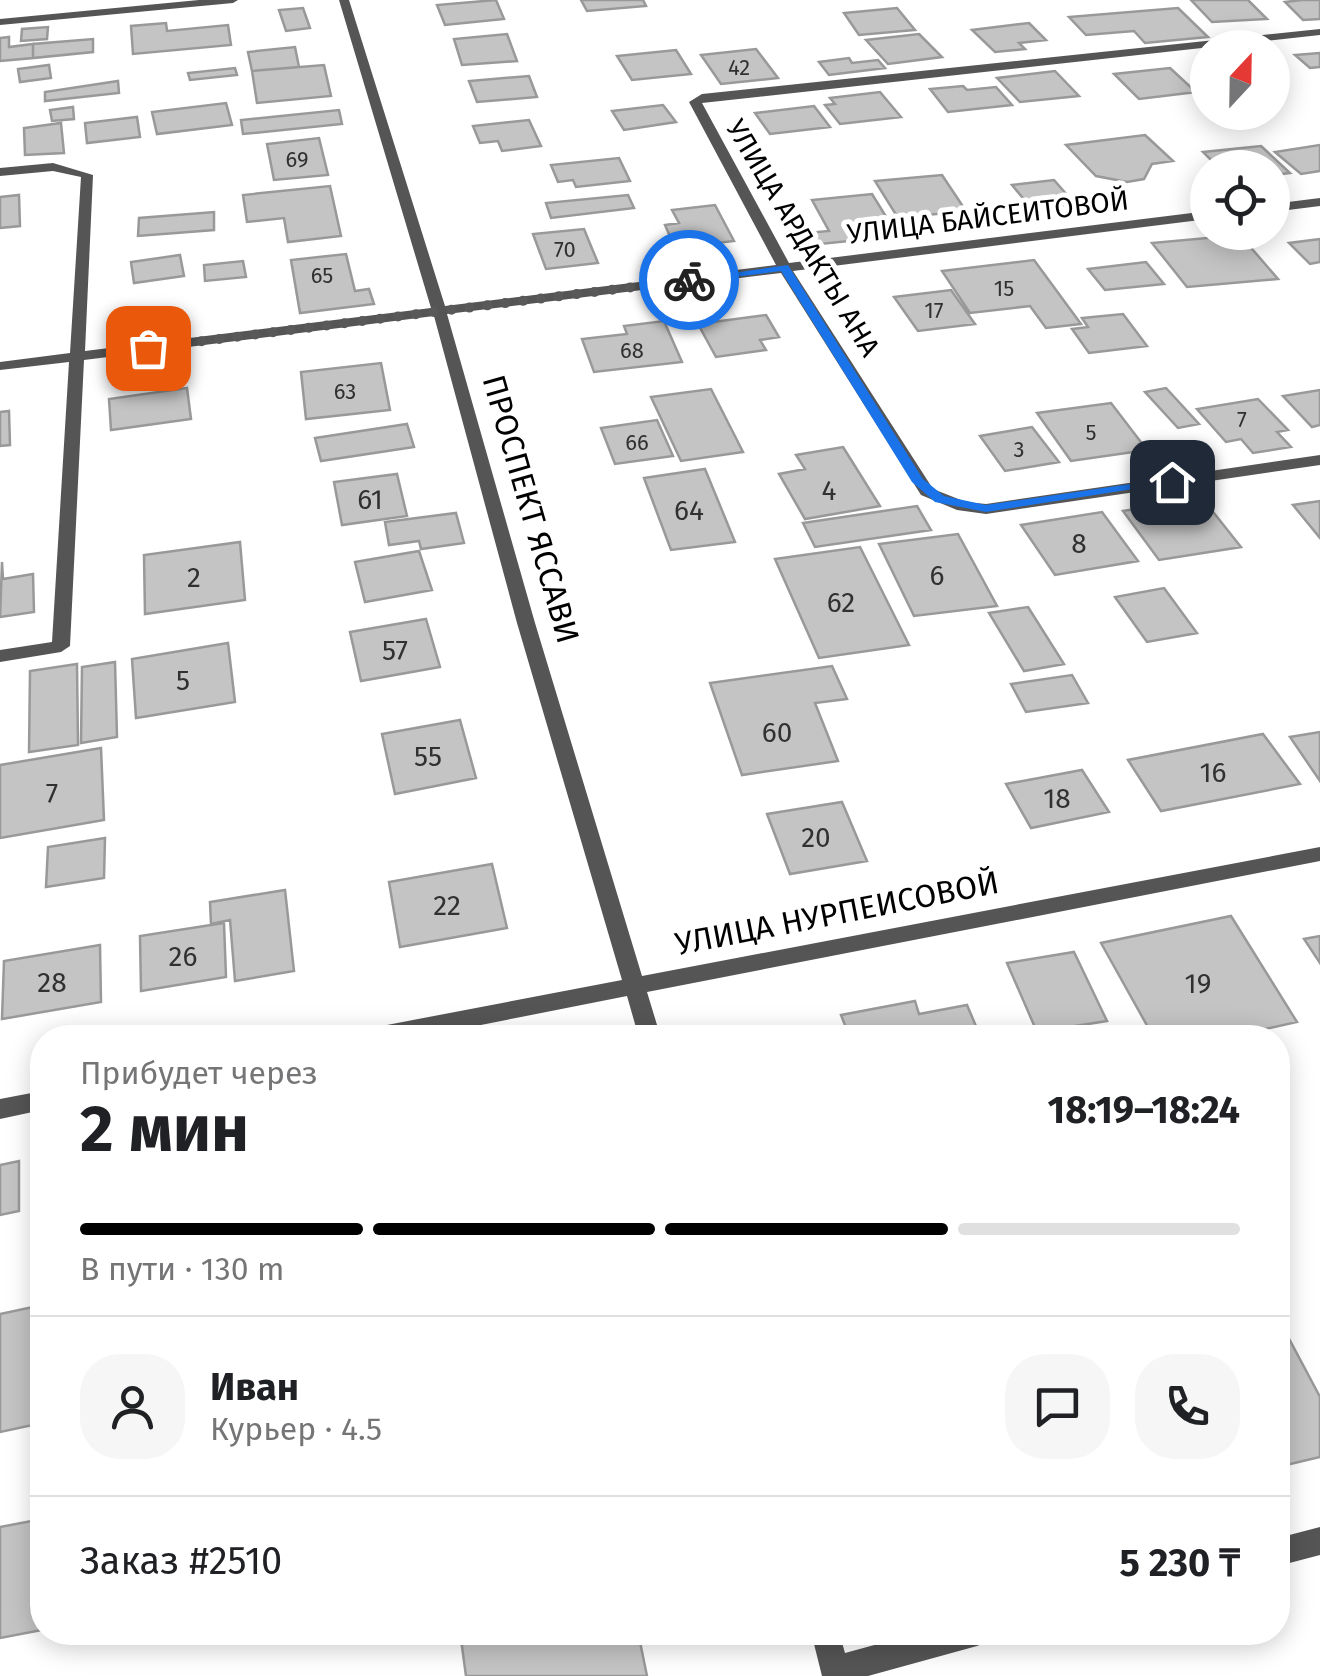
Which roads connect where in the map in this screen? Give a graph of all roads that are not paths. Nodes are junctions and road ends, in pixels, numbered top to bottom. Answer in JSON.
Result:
{"nodes":[{"id":1,"x":233,"y":0,"type":"edge"},
{"id":2,"x":344,"y":0,"type":"edge"},
{"id":3,"x":0,"y":22,"type":"edge"},
{"id":4,"x":1320,"y":32,"type":"edge"},
{"id":5,"x":0,"y":172,"type":"edge"},
{"id":6,"x":1320,"y":202,"type":"edge"},
{"id":7,"x":1290,"y":206,"type":"edge"},
{"id":8,"x":1190,"y":218,"type":"edge"},
{"id":9,"x":784,"y":267,"type":"junction"},
{"id":10,"x":440,"y":313,"type":"junction"},
{"id":11,"x":74,"y":356,"type":"junction"},
{"id":12,"x":0,"y":366,"type":"edge"},
{"id":13,"x":1320,"y":460,"type":"edge"},
{"id":14,"x":0,"y":656,"type":"edge"},
{"id":15,"x":1320,"y":854,"type":"edge"},
{"id":16,"x":635,"y":985,"type":"junction"},
{"id":17,"x":432,"y":1025,"type":"edge"},
{"id":18,"x":646,"y":1025,"type":"edge"},
{"id":19,"x":30,"y":1103,"type":"edge"},
{"id":20,"x":0,"y":1109,"type":"edge"},
{"id":21,"x":1320,"y":1540,"type":"edge"},
{"id":22,"x":1290,"y":1549,"type":"edge"},
{"id":23,"x":829,"y":1645,"type":"edge"},
{"id":24,"x":933,"y":1645,"type":"edge"},
{"id":25,"x":837,"y":1673,"type":"edge"}],
"edges":[{"from":1,"to":3,"type":"street"},
{"from":2,"to":10,"type":"street","name":"ПРОСПЕКТ ЯССАВИ"},
{"from":4,"to":9,"type":"street","name":"УЛИЦА АРДАКТЫ АНА"},
{"from":5,"to":11,"type":"street"},
{"from":6,"to":7,"type":"street"},
{"from":8,"to":9,"type":"street","name":"УЛИЦА БАЙСЕИТОВОЙ"},
{"from":9,"to":10,"type":"street","name":"УЛИЦА БАЙСЕИТОВОЙ"},
{"from":9,"to":13,"type":"street","name":"УЛИЦА АРДАКТЫ АНА"},
{"from":10,"to":11,"type":"street","name":"УЛИЦА БАЙСЕИТОВОЙ"},
{"from":10,"to":16,"type":"street","name":"ПРОСПЕКТ ЯССАВИ"},
{"from":11,"to":12,"type":"street","name":"УЛИЦА БАЙСЕИТОВОЙ"},
{"from":11,"to":14,"type":"street"},
{"from":15,"to":16,"type":"street","name":"УЛИЦА НУРПЕИСОВОЙ"},
{"from":16,"to":17,"type":"street","name":"УЛИЦА НУРПЕИСОВОЙ"},
{"from":16,"to":18,"type":"street","name":"ПРОСПЕКТ ЯССАВИ"},
{"from":19,"to":20,"type":"street"},
{"from":21,"to":22,"type":"street"},
{"from":23,"to":25,"type":"street"},
{"from":24,"to":25,"type":"street"}]}
